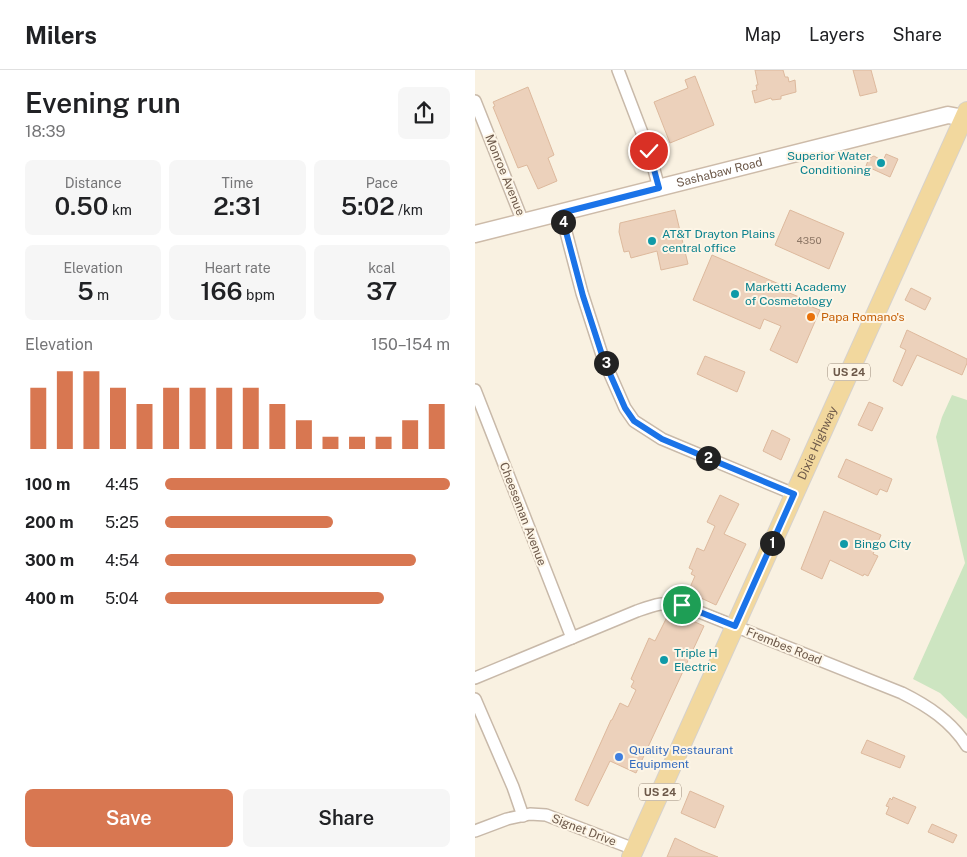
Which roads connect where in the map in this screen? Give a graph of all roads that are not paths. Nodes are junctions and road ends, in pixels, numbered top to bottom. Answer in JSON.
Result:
{"nodes":[{"id":1,"x":618,"y":70,"type":"edge"},
{"id":2,"x":475,"y":101,"type":"edge"},
{"id":3,"x":965,"y":115,"type":"edge"},
{"id":4,"x":659,"y":188,"type":"junction"},
{"id":5,"x":561,"y":213,"type":"junction"},
{"id":6,"x":523,"y":222,"type":"junction"},
{"id":7,"x":475,"y":234,"type":"edge"},
{"id":8,"x":475,"y":390,"type":"edge"},
{"id":9,"x":794,"y":494,"type":"junction"},
{"id":10,"x":735,"y":626,"type":"junction"},
{"id":11,"x":572,"y":638,"type":"junction"},
{"id":12,"x":475,"y":678,"type":"edge"},
{"id":13,"x":475,"y":699,"type":"edge"},
{"id":14,"x":967,"y":746,"type":"edge"},
{"id":15,"x":523,"y":816,"type":"junction"},
{"id":16,"x":475,"y":830,"type":"edge"},
{"id":17,"x":632,"y":853,"type":"edge"}],
"edges":[{"from":1,"to":4,"type":"street"},
{"from":2,"to":6,"type":"street","name":"Monroe Avenue"},
{"from":3,"to":4,"type":"street","name":"Sashabaw Road"},
{"from":3,"to":9,"type":"main road","name":"Dixie Highway","number":"US 24"},
{"from":4,"to":5,"type":"street","name":"Sashabaw Road"},
{"from":5,"to":6,"type":"street","name":"Sashabaw Road"},
{"from":5,"to":9,"type":"street"},
{"from":6,"to":7,"type":"street","name":"Sashabaw Road"},
{"from":8,"to":11,"type":"street","name":"Cheeseman Avenue"},
{"from":9,"to":10,"type":"main road","name":"Dixie Highway","number":"US 24"},
{"from":10,"to":11,"type":"street","name":"Frembes Road"},
{"from":10,"to":14,"type":"street","name":"Frembes Road"},
{"from":10,"to":17,"type":"main road","name":"Dixie Highway","number":"US 24"},
{"from":11,"to":12,"type":"street","name":"Frembes Road"},
{"from":13,"to":15,"type":"street"},
{"from":15,"to":16,"type":"street","name":"Signet Drive"},
{"from":15,"to":17,"type":"street","name":"Signet Drive"}]}
